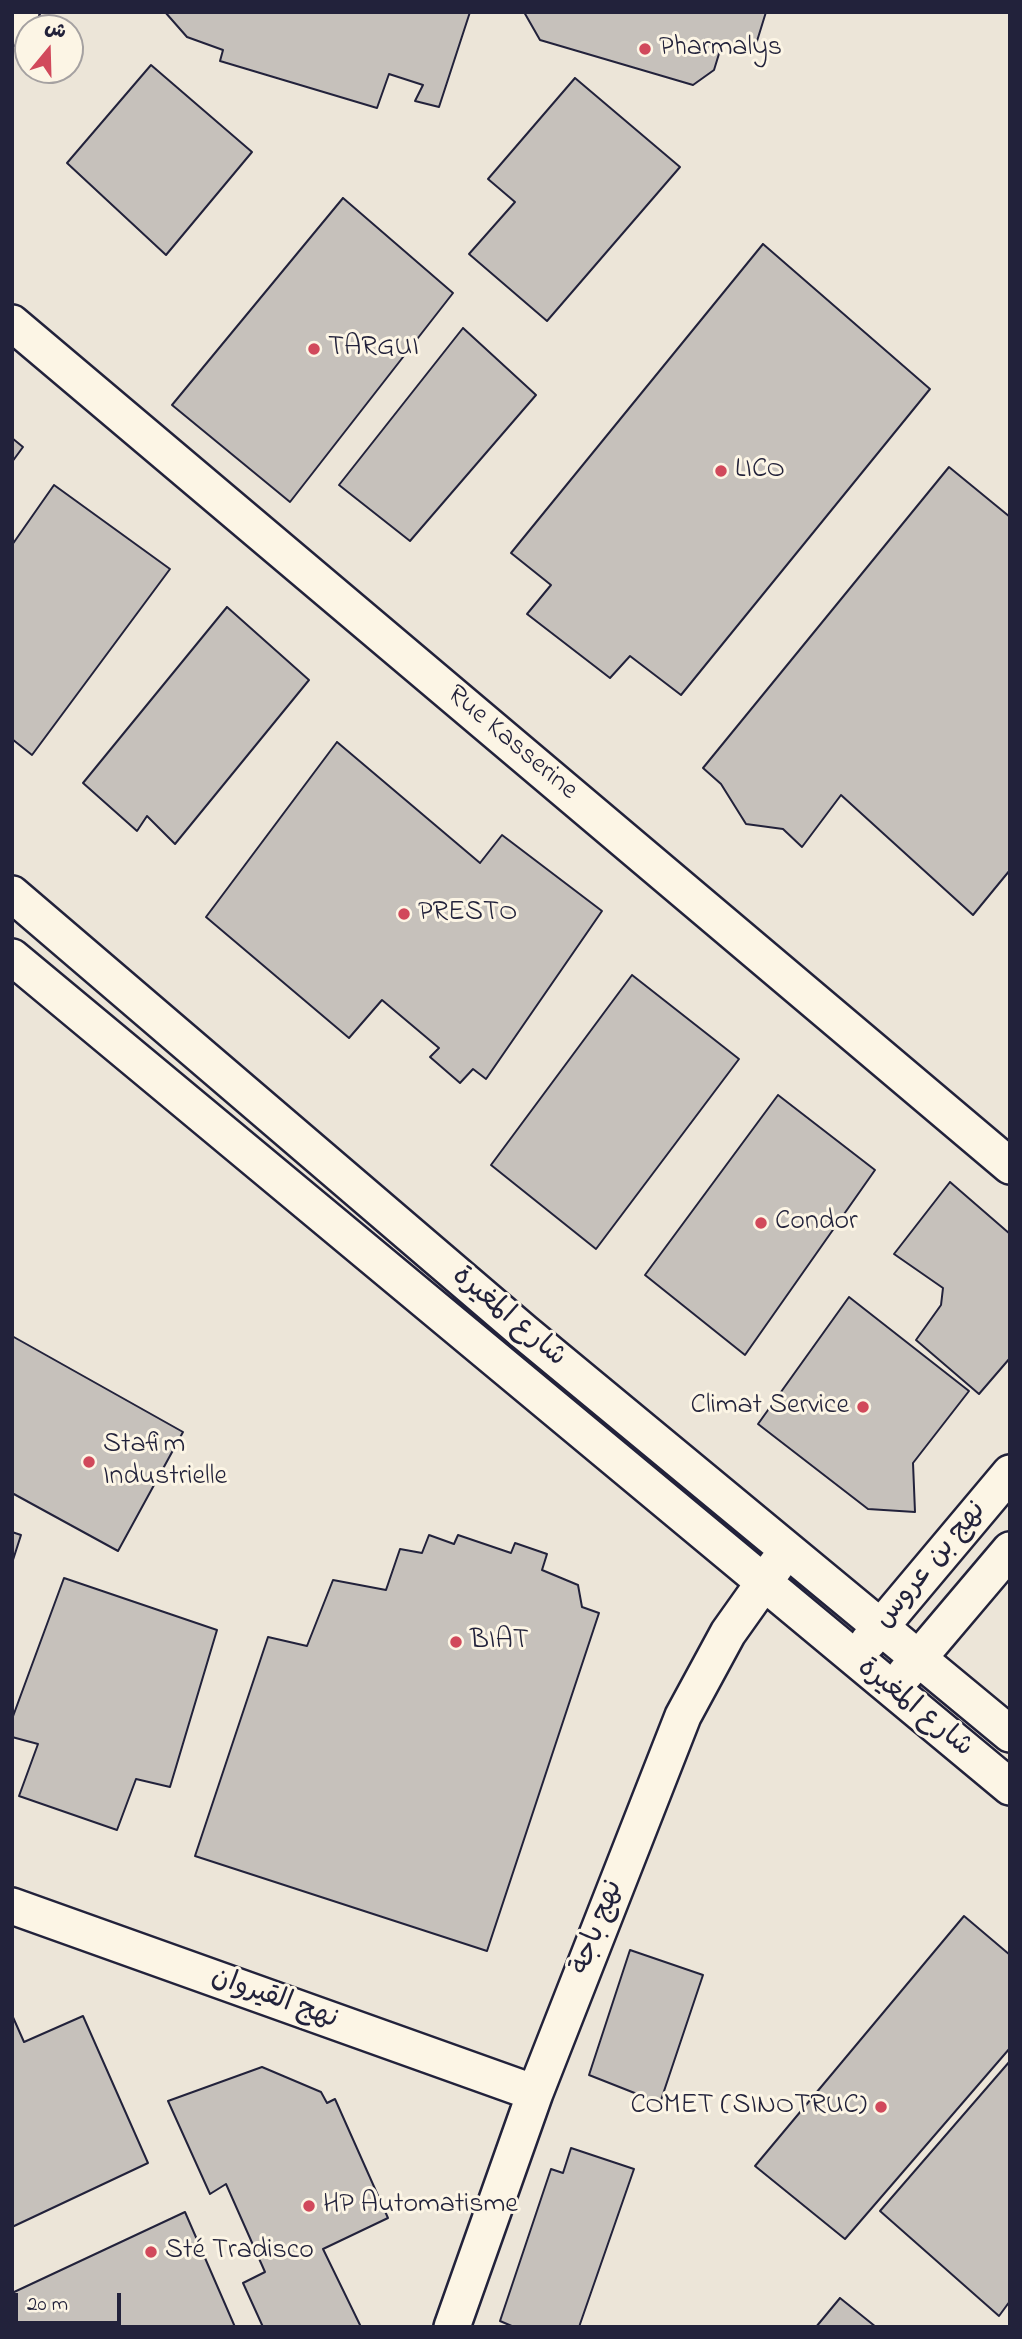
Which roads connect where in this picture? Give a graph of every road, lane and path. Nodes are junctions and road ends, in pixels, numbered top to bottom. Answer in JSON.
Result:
{"nodes":[{"id":1,"x":21,"y":12,"type":"edge"},
{"id":2,"x":12,"y":27,"type":"edge"},
{"id":3,"x":12,"y":323,"type":"edge"},
{"id":4,"x":12,"y":894,"type":"edge"},
{"id":5,"x":12,"y":957,"type":"edge"},
{"id":6,"x":1010,"y":1166,"type":"edge"},
{"id":7,"x":1010,"y":1473,"type":"edge"},
{"id":8,"x":788,"y":1550,"type":"junction"},
{"id":9,"x":1010,"y":1550,"type":"edge"},
{"id":10,"x":763,"y":1582,"type":"junction"},
{"id":11,"x":882,"y":1626,"type":"junction"},
{"id":12,"x":919,"y":1657,"type":"junction"},
{"id":13,"x":854,"y":1660,"type":"junction"},
{"id":14,"x":891,"y":1690,"type":"junction"},
{"id":15,"x":1010,"y":1734,"type":"edge"},
{"id":16,"x":1010,"y":1787,"type":"edge"},
{"id":17,"x":12,"y":1906,"type":"edge"},
{"id":18,"x":535,"y":2093,"type":"junction"},
{"id":19,"x":452,"y":2327,"type":"edge"}],
"edges":[{"from":1,"to":2,"type":"street"},
{"from":3,"to":6,"type":"street","name":"Rue Kasserine"},
{"from":4,"to":8,"type":"street","name":"شارع المغيرة"},
{"from":5,"to":10,"type":"street","name":"شارع المغيرة"},
{"from":7,"to":11,"type":"street","name":"نهج بن عروس"},
{"from":8,"to":10,"type":"street","name":"نهج باجة"},
{"from":8,"to":11,"type":"street","name":"شارع المغيرة"},
{"from":9,"to":12,"type":"street","name":"نهج بن عروس"},
{"from":10,"to":13,"type":"street","name":"شارع المغيرة"},
{"from":10,"to":18,"type":"street","name":"نهج باجة"},
{"from":11,"to":12,"type":"street","name":"شارع المغيرة"},
{"from":11,"to":13,"type":"street","name":"نهج بن عروس"},
{"from":12,"to":14,"type":"street","name":"نهج بن عروس"},
{"from":12,"to":15,"type":"street","name":"شارع المغيرة"},
{"from":13,"to":14,"type":"street","name":"شارع المغيرة"},
{"from":14,"to":16,"type":"street","name":"شارع المغيرة"},
{"from":17,"to":18,"type":"street","name":"نهج القيروان"},
{"from":18,"to":19,"type":"street","name":"نهج باجة"}]}
